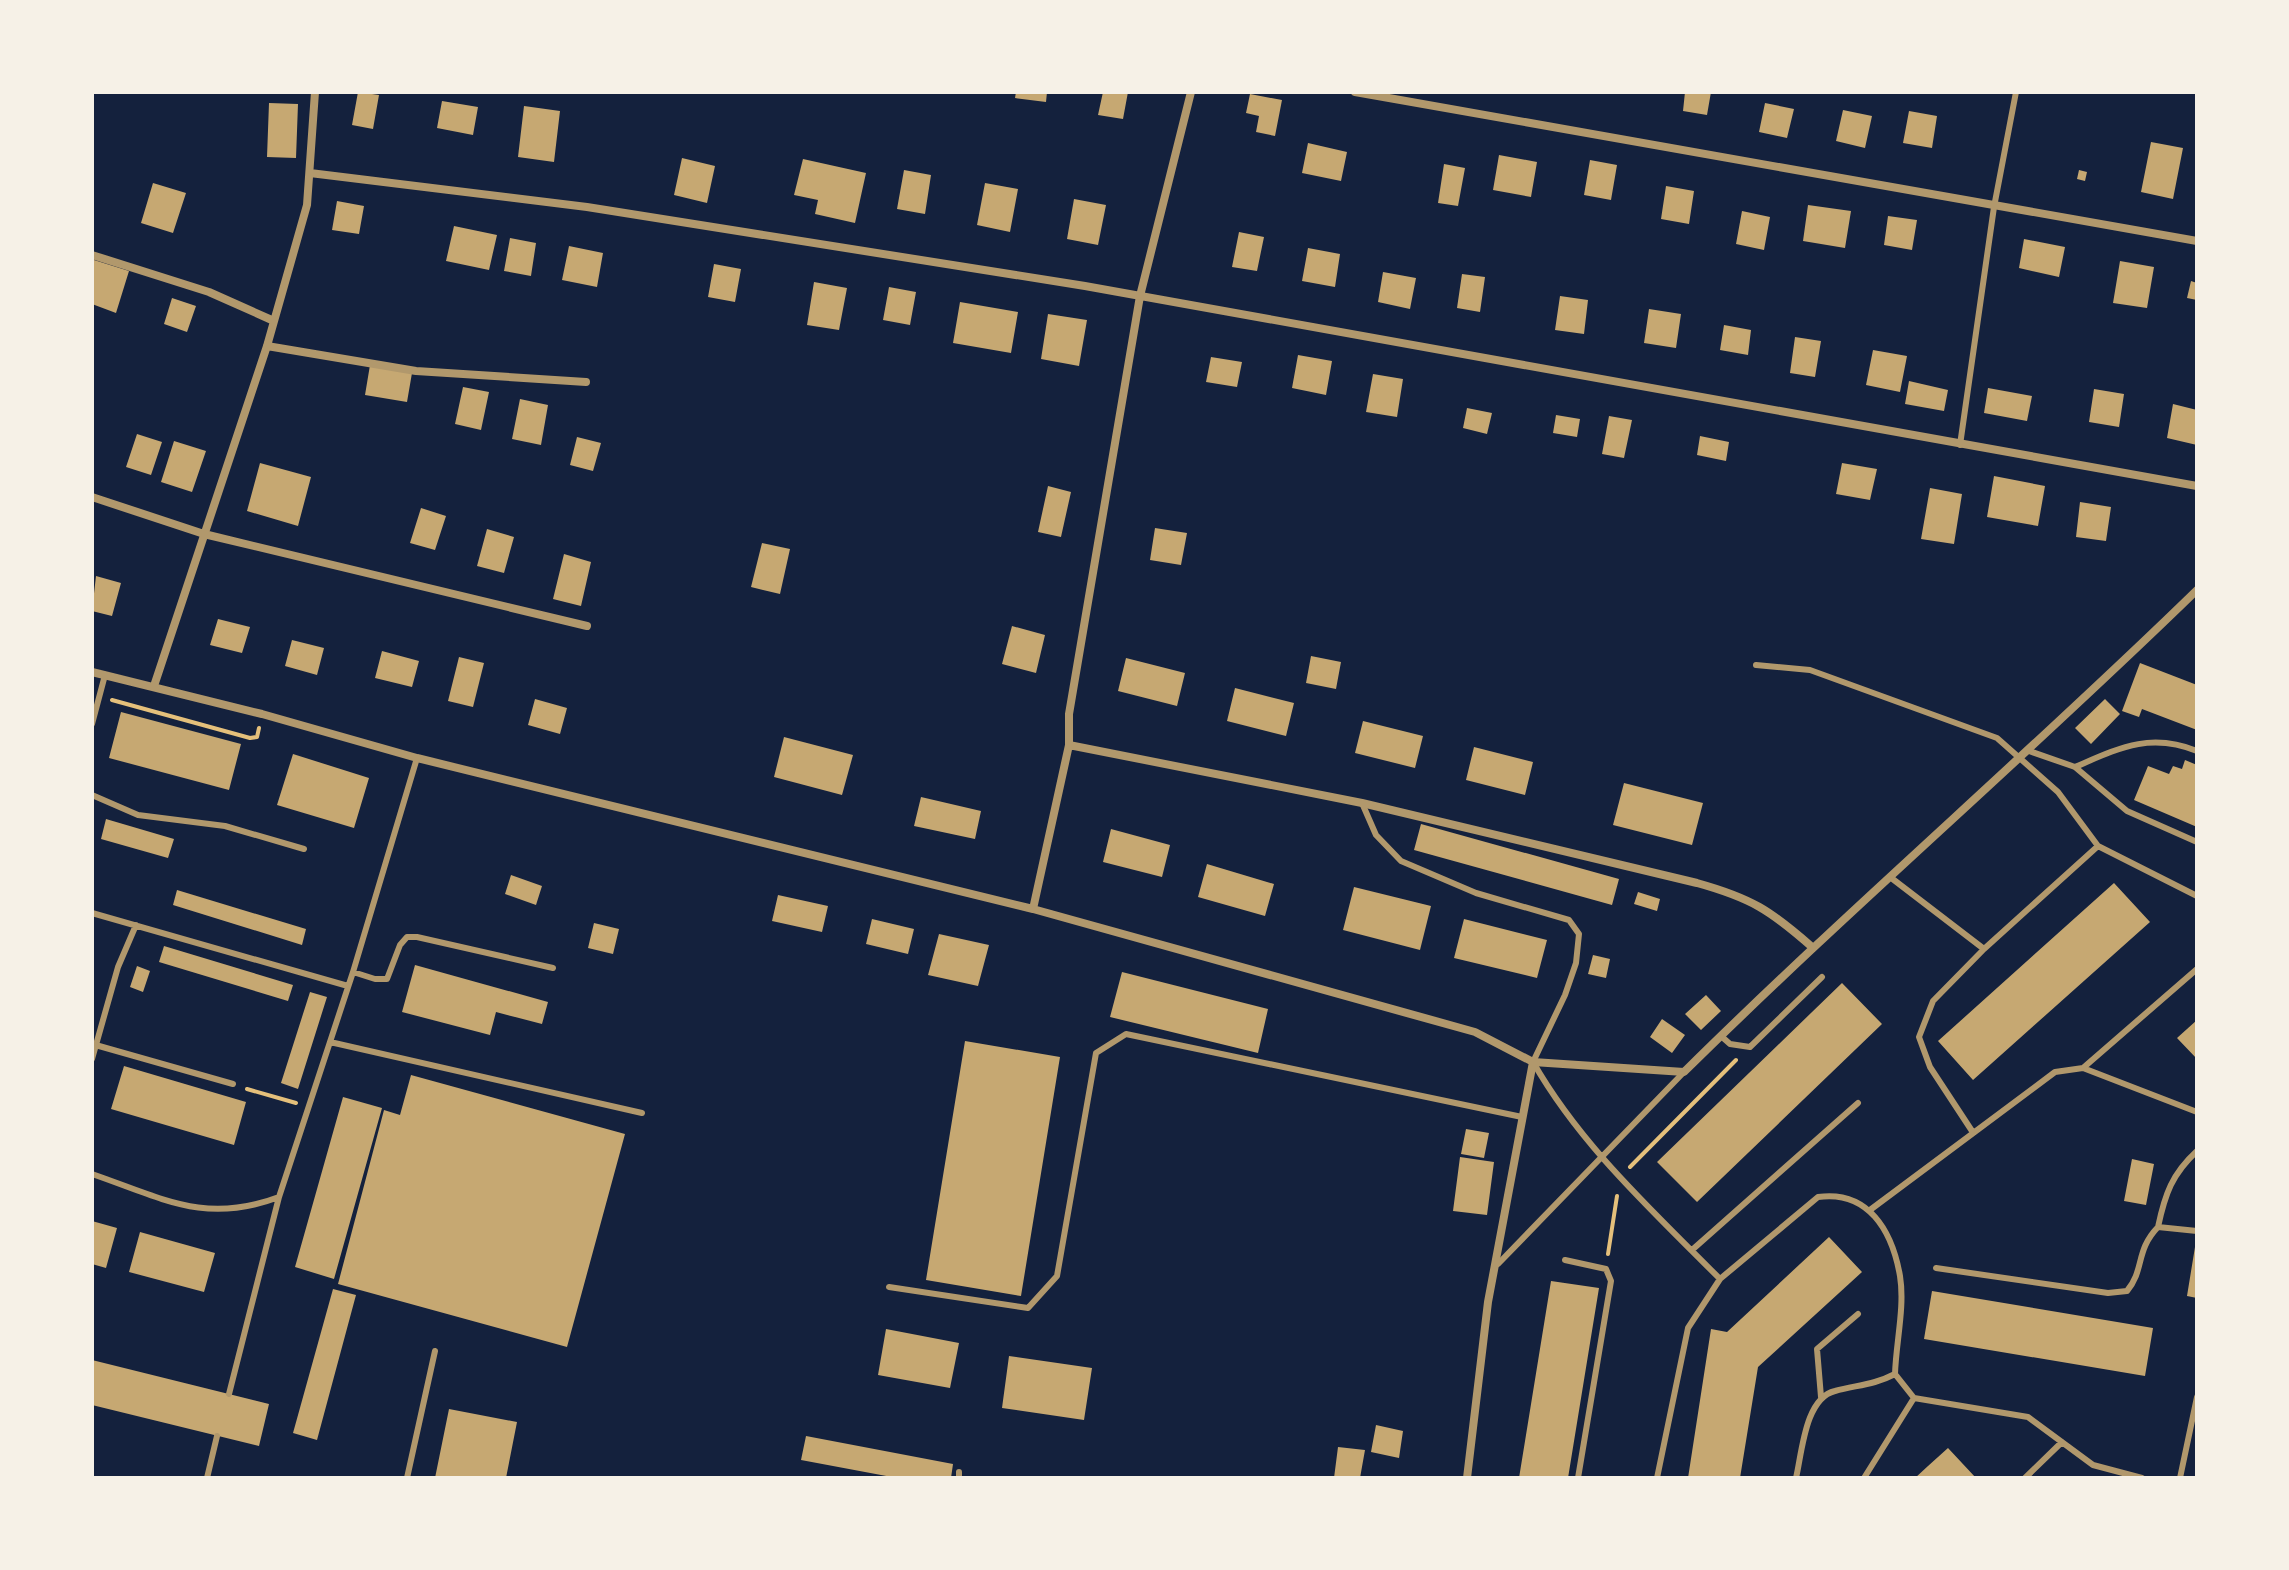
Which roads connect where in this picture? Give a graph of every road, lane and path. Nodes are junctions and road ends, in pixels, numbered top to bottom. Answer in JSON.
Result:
{"nodes":[{"id":1,"x":315,"y":92,"type":"edge"},
{"id":2,"x":1191,"y":92,"type":"edge"},
{"id":3,"x":1355,"y":92,"type":"edge"},
{"id":4,"x":2016,"y":92,"type":"edge"},
{"id":5,"x":310,"y":173,"type":"junction"},
{"id":6,"x":1994,"y":207,"type":"junction"},
{"id":7,"x":2197,"y":241,"type":"edge"},
{"id":8,"x":92,"y":255,"type":"edge"},
{"id":9,"x":1140,"y":296,"type":"junction"},
{"id":10,"x":274,"y":321,"type":"junction"},
{"id":11,"x":267,"y":346,"type":"junction"},
{"id":12,"x":586,"y":382,"type":"dead end"},
{"id":13,"x":1960,"y":445,"type":"junction"},
{"id":14,"x":2197,"y":486,"type":"edge"},
{"id":15,"x":92,"y":497,"type":"edge"},
{"id":16,"x":204,"y":534,"type":"junction"},
{"id":17,"x":2197,"y":590,"type":"edge"},
{"id":18,"x":587,"y":626,"type":"dead end"},
{"id":19,"x":1756,"y":665,"type":"dead end"},
{"id":20,"x":92,"y":672,"type":"edge"},
{"id":21,"x":105,"y":675,"type":"junction"},
{"id":22,"x":154,"y":686,"type":"junction"},
{"id":23,"x":92,"y":694,"type":"edge"},
{"id":24,"x":100,"y":696,"type":"junction"},
{"id":25,"x":262,"y":714,"type":"junction"},
{"id":26,"x":92,"y":724,"type":"edge"},
{"id":27,"x":1069,"y":745,"type":"junction"},
{"id":28,"x":2029,"y":751,"type":"junction"},
{"id":29,"x":2197,"y":751,"type":"edge"},
{"id":30,"x":417,"y":758,"type":"junction"},
{"id":31,"x":2019,"y":760,"type":"junction"},
{"id":32,"x":2075,"y":767,"type":"junction"},
{"id":33,"x":92,"y":795,"type":"edge"},
{"id":34,"x":1362,"y":803,"type":"junction"},
{"id":35,"x":2197,"y":842,"type":"edge"},
{"id":36,"x":2098,"y":846,"type":"junction"},
{"id":37,"x":304,"y":849,"type":"dead end"},
{"id":38,"x":1890,"y":877,"type":"junction"},
{"id":39,"x":2197,"y":896,"type":"edge"},
{"id":40,"x":1033,"y":909,"type":"junction"},
{"id":41,"x":92,"y":913,"type":"edge"},
{"id":42,"x":136,"y":925,"type":"junction"},
{"id":43,"x":1812,"y":947,"type":"junction"},
{"id":44,"x":1984,"y":949,"type":"junction"},
{"id":45,"x":553,"y":968,"type":"dead end"},
{"id":46,"x":2197,"y":969,"type":"edge"},
{"id":47,"x":353,"y":972,"type":"junction"},
{"id":48,"x":1822,"y":977,"type":"dead end"},
{"id":49,"x":348,"y":986,"type":"junction"},
{"id":50,"x":1721,"y":1036,"type":"junction"},
{"id":51,"x":330,"y":1042,"type":"junction"},
{"id":52,"x":95,"y":1045,"type":"edge"},
{"id":53,"x":1750,"y":1047,"type":"junction"},
{"id":54,"x":92,"y":1059,"type":"edge"},
{"id":55,"x":1533,"y":1062,"type":"junction"},
{"id":56,"x":2083,"y":1068,"type":"junction"},
{"id":57,"x":1684,"y":1072,"type":"junction"},
{"id":58,"x":233,"y":1084,"type":"joint"},
{"id":59,"x":1858,"y":1103,"type":"dead end"},
{"id":60,"x":307,"y":1107,"type":"junction"},
{"id":61,"x":2197,"y":1112,"type":"edge"},
{"id":62,"x":642,"y":1113,"type":"dead end"},
{"id":63,"x":1522,"y":1117,"type":"junction"},
{"id":64,"x":1972,"y":1131,"type":"junction"},
{"id":65,"x":2197,"y":1151,"type":"edge"},
{"id":66,"x":1600,"y":1159,"type":"junction"},
{"id":67,"x":92,"y":1174,"type":"edge"},
{"id":68,"x":1621,"y":1176,"type":"junction"},
{"id":69,"x":279,"y":1197,"type":"junction"},
{"id":70,"x":1870,"y":1210,"type":"junction"},
{"id":71,"x":2158,"y":1227,"type":"junction"},
{"id":72,"x":2197,"y":1231,"type":"edge"},
{"id":73,"x":1692,"y":1250,"type":"junction"},
{"id":74,"x":1565,"y":1260,"type":"dead end"},
{"id":75,"x":1498,"y":1264,"type":"junction"},
{"id":76,"x":1936,"y":1268,"type":"dead end"},
{"id":77,"x":1606,"y":1269,"type":"junction"},
{"id":78,"x":1720,"y":1279,"type":"junction"},
{"id":79,"x":889,"y":1287,"type":"dead end"},
{"id":80,"x":1858,"y":1314,"type":"dead end"},
{"id":81,"x":435,"y":1351,"type":"dead end"},
{"id":82,"x":1895,"y":1374,"type":"junction"},
{"id":83,"x":229,"y":1394,"type":"dead end"},
{"id":84,"x":1821,"y":1397,"type":"junction"},
{"id":85,"x":2197,"y":1397,"type":"edge"},
{"id":86,"x":1914,"y":1398,"type":"junction"},
{"id":87,"x":217,"y":1436,"type":"dead end"},
{"id":88,"x":2062,"y":1442,"type":"junction"},
{"id":89,"x":207,"y":1478,"type":"edge"},
{"id":90,"x":407,"y":1478,"type":"edge"},
{"id":91,"x":1467,"y":1478,"type":"edge"},
{"id":92,"x":1578,"y":1478,"type":"edge"},
{"id":93,"x":1657,"y":1478,"type":"edge"},
{"id":94,"x":1796,"y":1478,"type":"edge"},
{"id":95,"x":1864,"y":1478,"type":"edge"},
{"id":96,"x":2025,"y":1478,"type":"edge"},
{"id":97,"x":2142,"y":1478,"type":"edge"},
{"id":98,"x":2180,"y":1478,"type":"edge"}],
"edges":[{"from":1,"to":5,"type":"street"},
{"from":2,"to":9,"type":"street"},
{"from":3,"to":6,"type":"street"},
{"from":4,"to":6,"type":"lane"},
{"from":5,"to":9,"type":"street"},
{"from":5,"to":10,"type":"street"},
{"from":6,"to":7,"type":"street"},
{"from":6,"to":13,"type":"lane"},
{"from":8,"to":10,"type":"street"},
{"from":9,"to":13,"type":"street"},
{"from":9,"to":27,"type":"street"},
{"from":10,"to":11,"type":"street"},
{"from":11,"to":12,"type":"street"},
{"from":11,"to":16,"type":"street"},
{"from":13,"to":14,"type":"street"},
{"from":15,"to":16,"type":"street"},
{"from":16,"to":18,"type":"street"},
{"from":16,"to":22,"type":"street"},
{"from":17,"to":28,"type":"street"},
{"from":19,"to":31,"type":"lane"},
{"from":20,"to":21,"type":"street"},
{"from":21,"to":22,"type":"street"},
{"from":21,"to":24,"type":"lane"},
{"from":22,"to":25,"type":"street"},
{"from":23,"to":24,"type":"lane"},
{"from":24,"to":25,"type":"path"},
{"from":24,"to":26,"type":"lane"},
{"from":25,"to":30,"type":"street"},
{"from":27,"to":34,"type":"street"},
{"from":27,"to":40,"type":"street"},
{"from":28,"to":31,"type":"street"},
{"from":28,"to":32,"type":"lane"},
{"from":29,"to":32,"type":"lane"},
{"from":30,"to":40,"type":"street"},
{"from":30,"to":47,"type":"lane"},
{"from":31,"to":36,"type":"lane"},
{"from":31,"to":38,"type":"street"},
{"from":32,"to":35,"type":"lane"},
{"from":33,"to":37,"type":"lane"},
{"from":34,"to":43,"type":"street"},
{"from":34,"to":55,"type":"lane"},
{"from":36,"to":39,"type":"lane"},
{"from":36,"to":44,"type":"lane"},
{"from":38,"to":43,"type":"street"},
{"from":38,"to":44,"type":"lane"},
{"from":40,"to":55,"type":"street"},
{"from":41,"to":42,"type":"lane"},
{"from":42,"to":49,"type":"lane"},
{"from":42,"to":52,"type":"lane"},
{"from":43,"to":50,"type":"street"},
{"from":44,"to":64,"type":"lane"},
{"from":45,"to":47,"type":"lane"},
{"from":46,"to":56,"type":"lane"},
{"from":47,"to":49,"type":"lane"},
{"from":48,"to":53,"type":"lane"},
{"from":49,"to":51,"type":"lane"},
{"from":50,"to":53,"type":"lane"},
{"from":50,"to":57,"type":"street"},
{"from":51,"to":60,"type":"lane"},
{"from":51,"to":62,"type":"lane"},
{"from":52,"to":54,"type":"lane"},
{"from":52,"to":58,"type":"lane"},
{"from":53,"to":68,"type":"path"},
{"from":55,"to":57,"type":"street"},
{"from":55,"to":63,"type":"street"},
{"from":55,"to":66,"type":"lane"},
{"from":56,"to":61,"type":"lane"},
{"from":56,"to":64,"type":"lane"},
{"from":57,"to":66,"type":"lane"},
{"from":58,"to":60,"type":"path"},
{"from":59,"to":73,"type":"lane"},
{"from":60,"to":69,"type":"lane"},
{"from":63,"to":75,"type":"street"},
{"from":63,"to":79,"type":"lane"},
{"from":64,"to":70,"type":"lane"},
{"from":65,"to":71,"type":"lane"},
{"from":66,"to":68,"type":"lane"},
{"from":66,"to":75,"type":"lane"},
{"from":67,"to":69,"type":"lane"},
{"from":68,"to":73,"type":"lane"},
{"from":68,"to":77,"type":"path"},
{"from":69,"to":83,"type":"lane"},
{"from":70,"to":78,"type":"lane"},
{"from":70,"to":82,"type":"lane"},
{"from":71,"to":72,"type":"lane"},
{"from":71,"to":76,"type":"lane"},
{"from":73,"to":78,"type":"lane"},
{"from":74,"to":77,"type":"lane"},
{"from":75,"to":91,"type":"street"},
{"from":77,"to":92,"type":"lane"},
{"from":78,"to":93,"type":"lane"},
{"from":80,"to":84,"type":"lane"},
{"from":81,"to":90,"type":"lane"},
{"from":82,"to":84,"type":"lane"},
{"from":82,"to":86,"type":"lane"},
{"from":84,"to":94,"type":"lane"},
{"from":85,"to":98,"type":"lane"},
{"from":86,"to":88,"type":"lane"},
{"from":86,"to":95,"type":"lane"},
{"from":87,"to":89,"type":"lane"},
{"from":88,"to":96,"type":"lane"},
{"from":88,"to":97,"type":"lane"}]}
